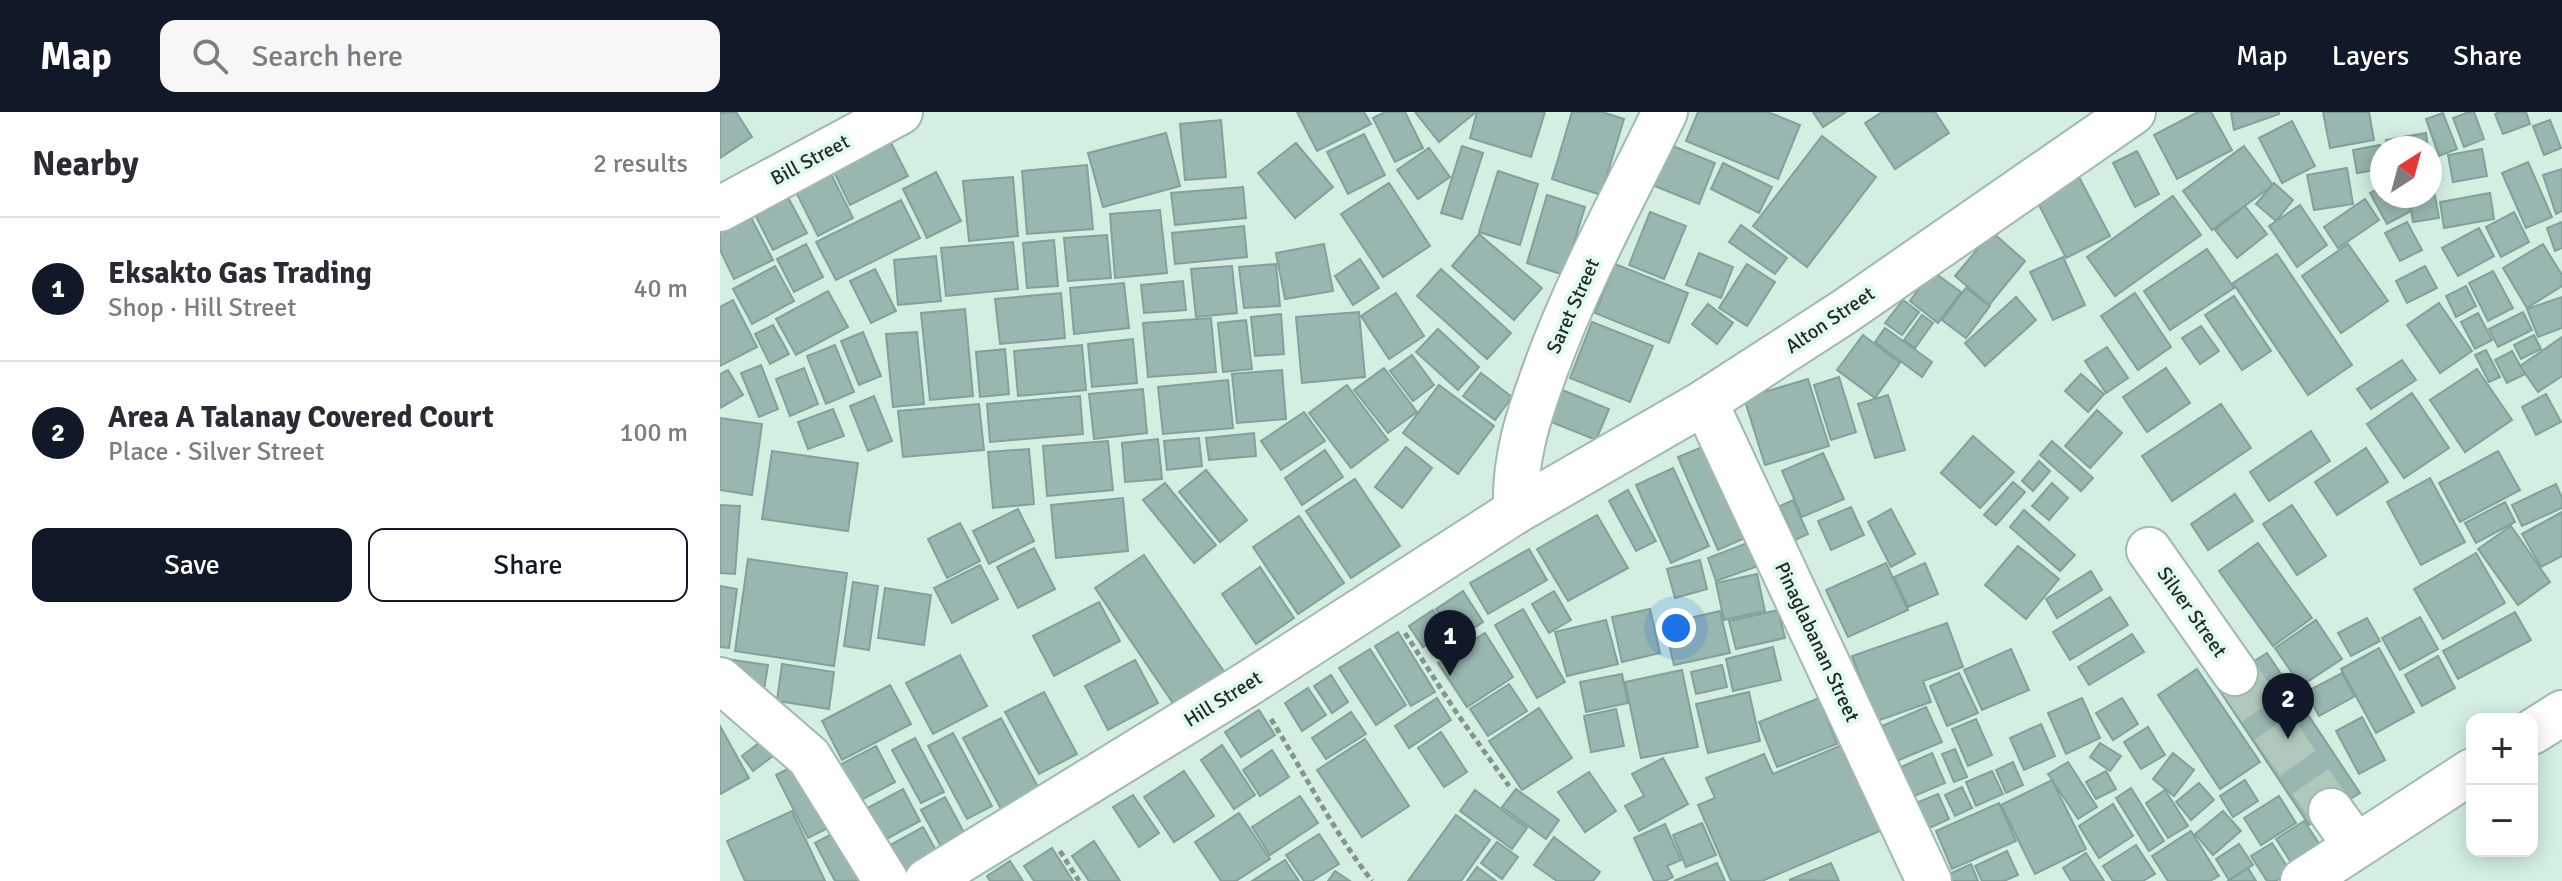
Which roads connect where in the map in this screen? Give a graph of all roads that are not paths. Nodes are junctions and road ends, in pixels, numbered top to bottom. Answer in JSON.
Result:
{"nodes":[{"id":1,"x":900,"y":112,"type":"edge"},
{"id":2,"x":1665,"y":112,"type":"edge"},
{"id":3,"x":2133,"y":112,"type":"edge"},
{"id":4,"x":720,"y":209,"type":"edge"},
{"id":5,"x":1705,"y":402,"type":"junction"},
{"id":6,"x":1516,"y":511,"type":"junction"},
{"id":7,"x":2149,"y":550,"type":"dead end"},
{"id":8,"x":2235,"y":673,"type":"tunnel mouth"},
{"id":9,"x":720,"y":680,"type":"edge"},
{"id":10,"x":2562,"y":713,"type":"edge"},
{"id":11,"x":2538,"y":728,"type":"edge"},
{"id":12,"x":2466,"y":774,"type":"edge"},
{"id":13,"x":886,"y":881,"type":"edge"},
{"id":14,"x":927,"y":881,"type":"edge"},
{"id":15,"x":1929,"y":881,"type":"edge"},
{"id":16,"x":2303,"y":881,"type":"edge"}],
"edges":[{"from":1,"to":4,"type":"street","name":"Bill Street"},
{"from":2,"to":6,"type":"street","name":"Saret Street"},
{"from":3,"to":5,"type":"street","name":"Alton Street"},
{"from":5,"to":6,"type":"street","name":"Alton Street"},
{"from":5,"to":15,"type":"street","name":"Pinaglabanan Street"},
{"from":6,"to":14,"type":"street","name":"Hill Street"},
{"from":7,"to":8,"type":"street","name":"Silver Street"},
{"from":9,"to":13,"type":"street"},
{"from":10,"to":11,"type":"street"},
{"from":12,"to":16,"type":"street"}]}
